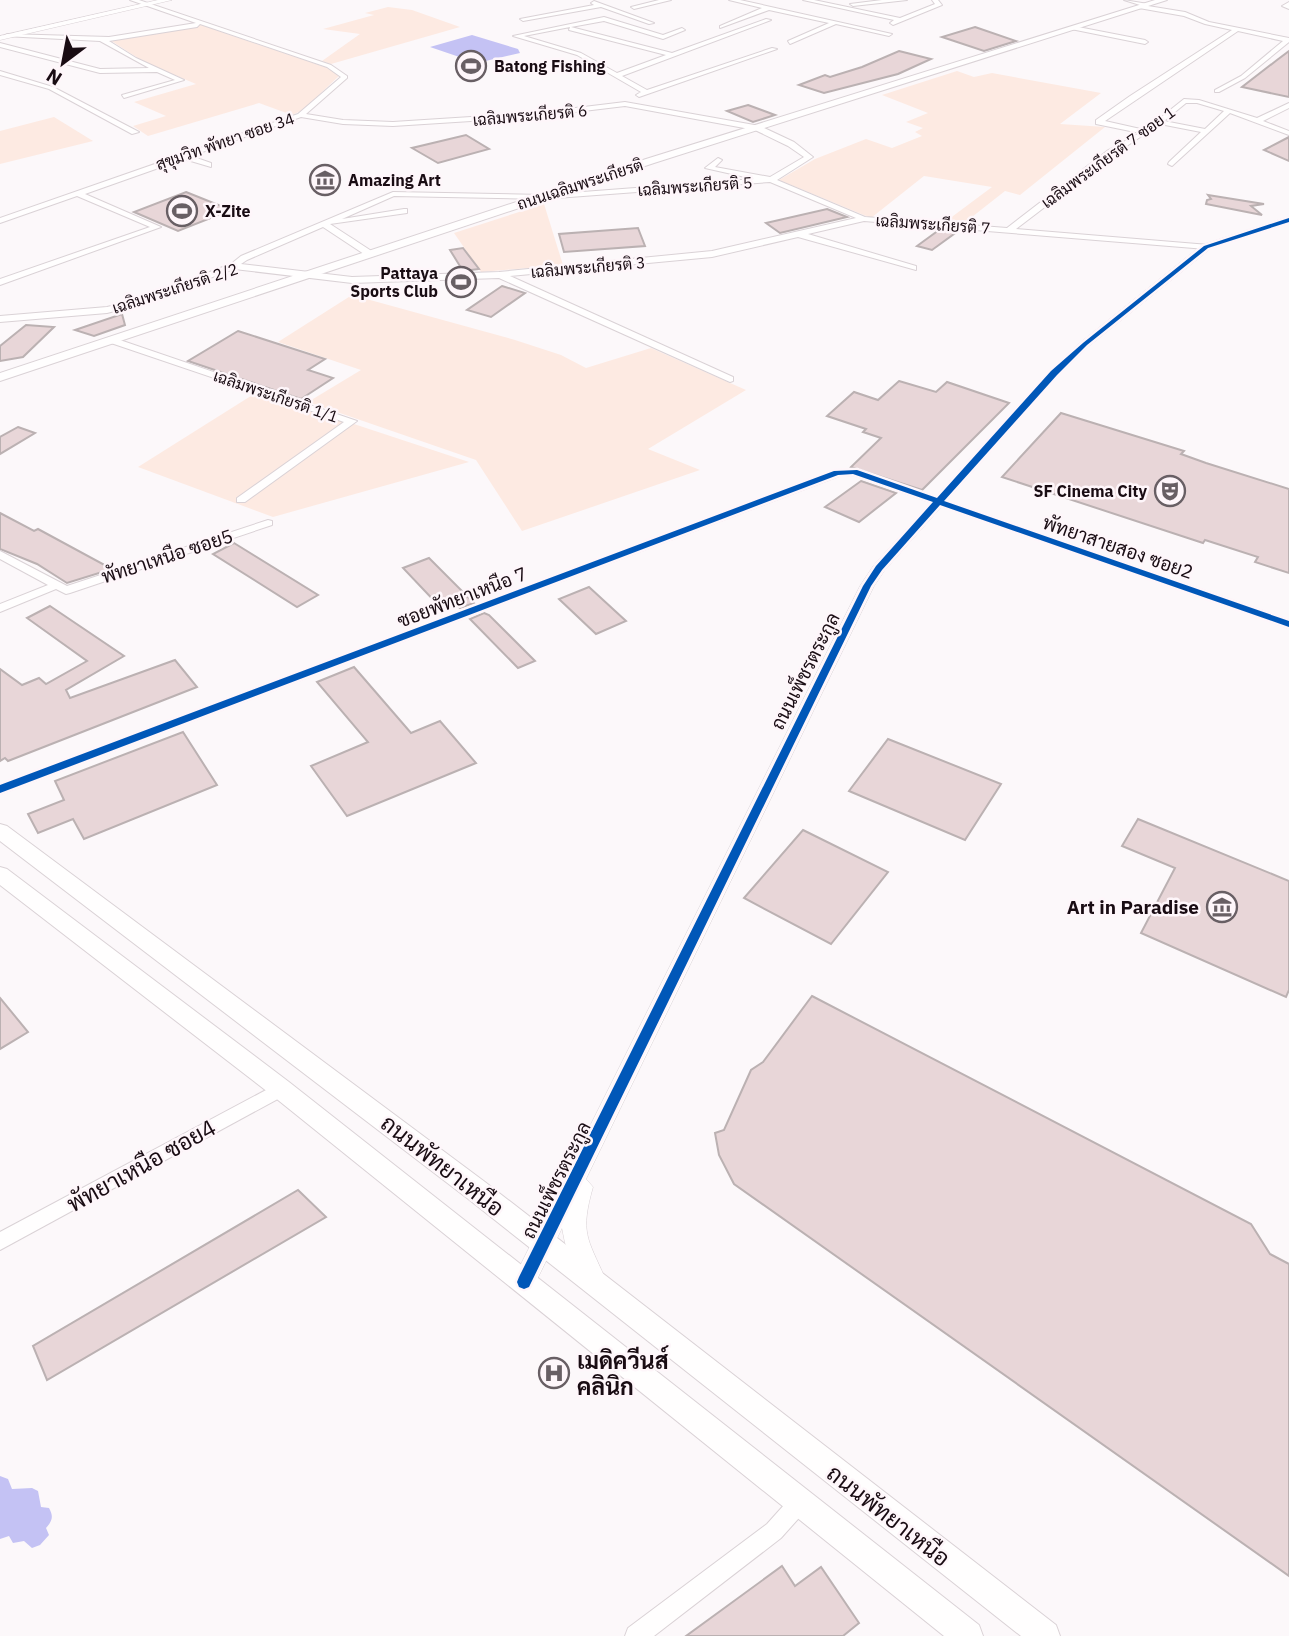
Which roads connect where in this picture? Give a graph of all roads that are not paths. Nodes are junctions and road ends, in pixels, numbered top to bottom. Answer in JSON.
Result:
{"nodes":[{"id":1,"x":133,"y":0,"type":"edge"},
{"id":2,"x":168,"y":0,"type":"edge"},
{"id":3,"x":586,"y":0,"type":"edge"},
{"id":4,"x":668,"y":0,"type":"edge"},
{"id":5,"x":732,"y":0,"type":"edge"},
{"id":6,"x":770,"y":0,"type":"edge"},
{"id":7,"x":806,"y":0,"type":"edge"},
{"id":8,"x":904,"y":0,"type":"edge"},
{"id":9,"x":935,"y":0,"type":"edge"},
{"id":10,"x":1127,"y":0,"type":"edge"},
{"id":11,"x":1163,"y":0,"type":"edge"},
{"id":12,"x":836,"y":3,"type":"edge"},
{"id":13,"x":143,"y":5,"type":"junction"},
{"id":14,"x":600,"y":6,"type":"junction"},
{"id":15,"x":759,"y":6,"type":"junction"},
{"id":16,"x":1143,"y":6,"type":"junction"},
{"id":17,"x":634,"y":7,"type":"dead end"},
{"id":18,"x":768,"y":8,"type":"junction"},
{"id":19,"x":1215,"y":13,"type":"dead end"},
{"id":20,"x":523,"y":19,"type":"dead end"},
{"id":21,"x":1197,"y":19,"type":"junction"},
{"id":22,"x":768,"y":20,"type":"dead end"},
{"id":23,"x":901,"y":20,"type":"junction"},
{"id":24,"x":651,"y":23,"type":"dead end"},
{"id":25,"x":834,"y":23,"type":"junction"},
{"id":26,"x":202,"y":24,"type":"junction"},
{"id":27,"x":564,"y":27,"type":"junction"},
{"id":28,"x":722,"y":27,"type":"dead end"},
{"id":29,"x":631,"y":28,"type":"junction"},
{"id":30,"x":1073,"y":29,"type":"junction"},
{"id":31,"x":1237,"y":29,"type":"junction"},
{"id":32,"x":682,"y":30,"type":"dead end"},
{"id":33,"x":872,"y":31,"type":"junction"},
{"id":34,"x":889,"y":34,"type":"dead end"},
{"id":35,"x":3,"y":37,"type":"edge"},
{"id":36,"x":604,"y":37,"type":"junction"},
{"id":37,"x":102,"y":39,"type":"junction"},
{"id":38,"x":1289,"y":40,"type":"edge"},
{"id":39,"x":790,"y":42,"type":"dead end"},
{"id":40,"x":1145,"y":43,"type":"dead end"},
{"id":41,"x":0,"y":45,"type":"edge"},
{"id":42,"x":774,"y":49,"type":"dead end"},
{"id":43,"x":674,"y":55,"type":"junction"},
{"id":44,"x":156,"y":70,"type":"junction"},
{"id":45,"x":0,"y":73,"type":"edge"},
{"id":46,"x":615,"y":76,"type":"junction"},
{"id":47,"x":645,"y":92,"type":"junction"},
{"id":48,"x":1217,"y":92,"type":"dead end"},
{"id":49,"x":124,"y":96,"type":"dead end"},
{"id":50,"x":625,"y":104,"type":"junction"},
{"id":51,"x":1289,"y":105,"type":"edge"},
{"id":52,"x":1228,"y":110,"type":"junction"},
{"id":53,"x":300,"y":115,"type":"junction"},
{"id":54,"x":1159,"y":121,"type":"junction"},
{"id":55,"x":1257,"y":121,"type":"junction"},
{"id":56,"x":757,"y":128,"type":"junction"},
{"id":57,"x":1205,"y":131,"type":"junction"},
{"id":58,"x":135,"y":132,"type":"dead end"},
{"id":59,"x":1146,"y":132,"type":"junction"},
{"id":60,"x":1289,"y":133,"type":"edge"},
{"id":61,"x":184,"y":156,"type":"junction"},
{"id":62,"x":718,"y":160,"type":"dead end"},
{"id":63,"x":1172,"y":164,"type":"dead end"},
{"id":64,"x":208,"y":165,"type":"dead end"},
{"id":65,"x":771,"y":180,"type":"junction"},
{"id":66,"x":76,"y":193,"type":"junction"},
{"id":67,"x":543,"y":197,"type":"junction"},
{"id":68,"x":404,"y":211,"type":"dead end"},
{"id":69,"x":864,"y":219,"type":"junction"},
{"id":70,"x":1289,"y":220,"type":"edge"},
{"id":71,"x":0,"y":221,"type":"edge"},
{"id":72,"x":325,"y":224,"type":"junction"},
{"id":73,"x":1010,"y":230,"type":"junction"},
{"id":74,"x":799,"y":235,"type":"junction"},
{"id":75,"x":1206,"y":247,"type":"junction"},
{"id":76,"x":370,"y":254,"type":"junction"},
{"id":77,"x":233,"y":267,"type":"junction"},
{"id":78,"x":913,"y":268,"type":"dead end"},
{"id":79,"x":307,"y":275,"type":"junction"},
{"id":80,"x":499,"y":275,"type":"junction"},
{"id":81,"x":0,"y":282,"type":"edge"},
{"id":82,"x":0,"y":319,"type":"edge"},
{"id":83,"x":111,"y":340,"type":"junction"},
{"id":84,"x":0,"y":377,"type":"edge"},
{"id":85,"x":730,"y":379,"type":"dead end"},
{"id":86,"x":241,"y":499,"type":"dead end"},
{"id":87,"x":936,"y":503,"type":"junction"},
{"id":88,"x":268,"y":523,"type":"dead end"},
{"id":89,"x":0,"y":554,"type":"edge"},
{"id":90,"x":61,"y":587,"type":"junction"},
{"id":91,"x":0,"y":608,"type":"edge"},
{"id":92,"x":1289,"y":624,"type":"edge"},
{"id":93,"x":0,"y":789,"type":"edge"},
{"id":94,"x":0,"y":831,"type":"edge"},
{"id":95,"x":0,"y":874,"type":"edge"},
{"id":96,"x":281,"y":1090,"type":"junction"},
{"id":97,"x":599,"y":1133,"type":"junction"},
{"id":98,"x":0,"y":1241,"type":"edge"},
{"id":99,"x":543,"y":1245,"type":"junction"},
{"id":100,"x":524,"y":1282,"type":"junction"},
{"id":101,"x":599,"y":1289,"type":"junction"},
{"id":102,"x":800,"y":1502,"type":"junction"},
{"id":103,"x":636,"y":1636,"type":"edge"},
{"id":104,"x":968,"y":1636,"type":"edge"},
{"id":105,"x":1045,"y":1636,"type":"edge"}],
"edges":[{"from":1,"to":13,"type":"street","name":"สุขุมวิท พัทยา ซอย 34"},
{"from":2,"to":13,"type":"street"},
{"from":3,"to":14,"type":"street"},
{"from":4,"to":17,"type":"street"},
{"from":5,"to":15,"type":"street"},
{"from":6,"to":15,"type":"street"},
{"from":7,"to":12,"type":"street"},
{"from":8,"to":12,"type":"street"},
{"from":9,"to":23,"type":"street"},
{"from":10,"to":16,"type":"street"},
{"from":11,"to":16,"type":"main road","name":"ถนนเฉลิมพระเกียรติ"},
{"from":12,"to":23,"type":"street"},
{"from":13,"to":26,"type":"street","name":"สุขุมวิท พัทยา ซอย 34"},
{"from":13,"to":35,"type":"street"},
{"from":14,"to":20,"type":"street"},
{"from":14,"to":24,"type":"street"},
{"from":15,"to":18,"type":"street"},
{"from":16,"to":21,"type":"street"},
{"from":16,"to":30,"type":"main road","name":"ถนนเฉลิมพระเกียรติ"},
{"from":18,"to":25,"type":"street"},
{"from":18,"to":28,"type":"street"},
{"from":19,"to":21,"type":"street"},
{"from":21,"to":31,"type":"street"},
{"from":22,"to":43,"type":"street"},
{"from":23,"to":33,"type":"street"},
{"from":25,"to":33,"type":"street"},
{"from":25,"to":39,"type":"street"},
{"from":26,"to":37,"type":"street"},
{"from":26,"to":53,"type":"street","name":"สุขุมวิท พัทยา ซอย 34"},
{"from":27,"to":29,"type":"street"},
{"from":27,"to":36,"type":"street"},
{"from":27,"to":46,"type":"street"},
{"from":29,"to":32,"type":"street"},
{"from":29,"to":36,"type":"street"},
{"from":30,"to":40,"type":"street"},
{"from":30,"to":56,"type":"main road","name":"ถนนเฉลิมพระเกียรติ"},
{"from":31,"to":38,"type":"street"},
{"from":31,"to":59,"type":"street"},
{"from":33,"to":34,"type":"street"},
{"from":35,"to":37,"type":"street"},
{"from":36,"to":43,"type":"street"},
{"from":37,"to":44,"type":"street"},
{"from":38,"to":48,"type":"street"},
{"from":41,"to":44,"type":"street"},
{"from":42,"to":47,"type":"street"},
{"from":43,"to":46,"type":"street"},
{"from":44,"to":49,"type":"street"},
{"from":45,"to":58,"type":"street"},
{"from":46,"to":47,"type":"street"},
{"from":47,"to":50,"type":"street"},
{"from":50,"to":53,"type":"street","name":"เฉลิมพระเกียรติ 6"},
{"from":50,"to":56,"type":"street","name":"เฉลิมพระเกียรติ 6"},
{"from":51,"to":55,"type":"street"},
{"from":52,"to":54,"type":"street","name":"เฉลิมพระเกียรติ 7 ซอย 1"},
{"from":52,"to":55,"type":"street","name":"เฉลิมพระเกียรติ 7 ซอย 1"},
{"from":52,"to":57,"type":"street"},
{"from":53,"to":61,"type":"street","name":"สุขุมวิท พัทยา ซอย 34"},
{"from":54,"to":57,"type":"street"},
{"from":54,"to":59,"type":"street","name":"เฉลิมพระเกียรติ 7 ซอย 1"},
{"from":55,"to":60,"type":"street","name":"เฉลิมพระเกียรติ 7 ซอย 1"},
{"from":56,"to":65,"type":"street"},
{"from":56,"to":67,"type":"main road","name":"ถนนเฉลิมพระเกียรติ"},
{"from":57,"to":63,"type":"street"},
{"from":59,"to":73,"type":"street","name":"เฉลิมพระเกียรติ 7 ซอย 1"},
{"from":61,"to":64,"type":"street"},
{"from":61,"to":66,"type":"street","name":"สุขุมวิท พัทยา ซอย 34"},
{"from":62,"to":65,"type":"street","name":"เฉลิมพระเกียรติ 5"},
{"from":65,"to":67,"type":"street","name":"เฉลิมพระเกียรติ 5"},
{"from":65,"to":69,"type":"street","name":"เฉลิมพระเกียรติ 7"},
{"from":66,"to":71,"type":"street","name":"สุขุมวิท พัทยา ซอย 34"},
{"from":66,"to":81,"type":"street"},
{"from":67,"to":72,"type":"street","name":"เฉลิมพระเกียรติ 5"},
{"from":67,"to":76,"type":"main road","name":"ถนนเฉลิมพระเกียรติ"},
{"from":68,"to":72,"type":"street"},
{"from":69,"to":73,"type":"street","name":"เฉลิมพระเกียรติ 7"},
{"from":69,"to":74,"type":"street","name":"เฉลิมพระเกียรติ 3"},
{"from":70,"to":75,"type":"street","name":"ถนนเพ็ชรตระกูล"},
{"from":72,"to":76,"type":"street"},
{"from":72,"to":77,"type":"street"},
{"from":73,"to":75,"type":"street","name":"เฉลิมพระเกียรติ 7"},
{"from":74,"to":78,"type":"street"},
{"from":74,"to":80,"type":"street","name":"เฉลิมพระเกียรติ 3"},
{"from":75,"to":87,"type":"street","name":"ถนนเพ็ชรตระกูล"},
{"from":76,"to":79,"type":"main road","name":"ถนนเฉลิมพระเกียรติ"},
{"from":77,"to":79,"type":"street","name":"เฉลิมพระเกียรติ 2/2"},
{"from":77,"to":82,"type":"street","name":"เฉลิมพระเกียรติ 2/2"},
{"from":79,"to":80,"type":"street","name":"เฉลิมพระเกียรติ 3"},
{"from":79,"to":83,"type":"main road","name":"ถนนเฉลิมพระเกียรติ"},
{"from":80,"to":85,"type":"street"},
{"from":83,"to":84,"type":"main road","name":"ถนนเฉลิมพระเกียรติ"},
{"from":83,"to":86,"type":"street","name":"เฉลิมพระเกียรติ 1/1"},
{"from":87,"to":92,"type":"street","name":"พัทยาสายสอง ซอย2"},
{"from":87,"to":93,"type":"street","name":"ซอยพัทยาเหนือ 7"},
{"from":87,"to":97,"type":"street","name":"ถนนเพ็ชรตระกูล"},
{"from":88,"to":90,"type":"street","name":"พัทยาเหนือ ซอย5"},
{"from":89,"to":90,"type":"street"},
{"from":90,"to":91,"type":"street","name":"พัทยาเหนือ ซอย5"},
{"from":94,"to":99,"type":"main road","name":"ถนนพัทยาเหนือ"},
{"from":95,"to":96,"type":"main road","name":"ถนนพัทยาเหนือ"},
{"from":96,"to":98,"type":"street","name":"พัทยาเหนือ ซอย4"},
{"from":96,"to":100,"type":"main road","name":"ถนนพัทยาเหนือ"},
{"from":97,"to":99,"type":"street","name":"ถนนเพ็ชรตระกูล"},
{"from":97,"to":101,"type":"street"},
{"from":99,"to":100,"type":"street","name":"ถนนเพ็ชรตระกูล"},
{"from":99,"to":101,"type":"main road","name":"ถนนพัทยาเหนือ"},
{"from":100,"to":102,"type":"main road","name":"ถนนพัทยาเหนือ"},
{"from":101,"to":105,"type":"main road","name":"ถนนพัทยาเหนือ"},
{"from":102,"to":103,"type":"street"},
{"from":102,"to":104,"type":"main road","name":"ถนนพัทยาเหนือ"}]}
